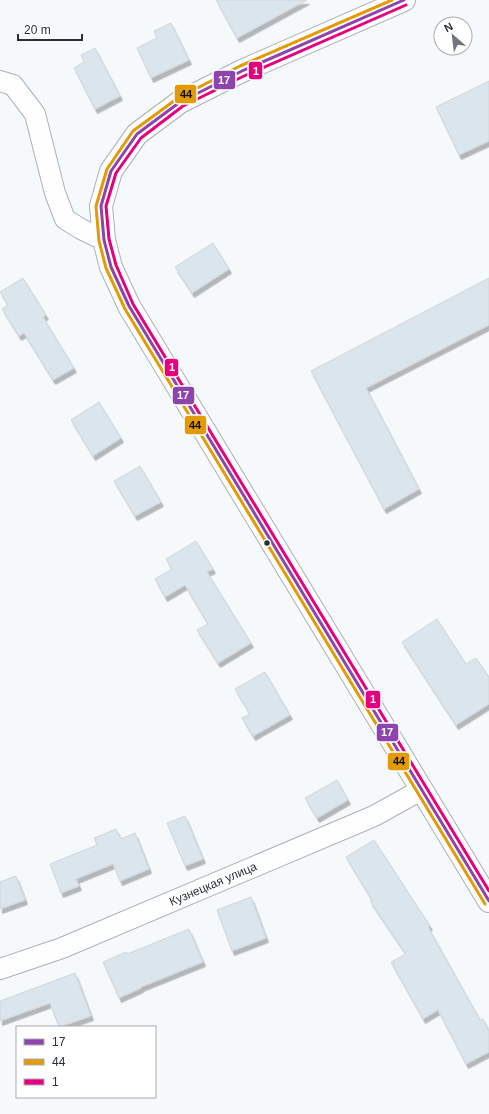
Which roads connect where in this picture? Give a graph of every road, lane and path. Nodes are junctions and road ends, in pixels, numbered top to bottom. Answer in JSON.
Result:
{"nodes":[{"id":1,"x":404,"y":0,"type":"edge"},
{"id":2,"x":0,"y":81,"type":"edge"},
{"id":3,"x":104,"y":240,"type":"junction"},
{"id":4,"x":421,"y":790,"type":"junction"},
{"id":5,"x":489,"y":901,"type":"edge"},
{"id":6,"x":0,"y":969,"type":"edge"}],
"edges":[{"from":1,"to":3,"type":"street"},
{"from":2,"to":3,"type":"street"},
{"from":3,"to":4,"type":"street"},
{"from":4,"to":5,"type":"street"},
{"from":4,"to":6,"type":"street","name":"Кузнецкая улица"}]}
